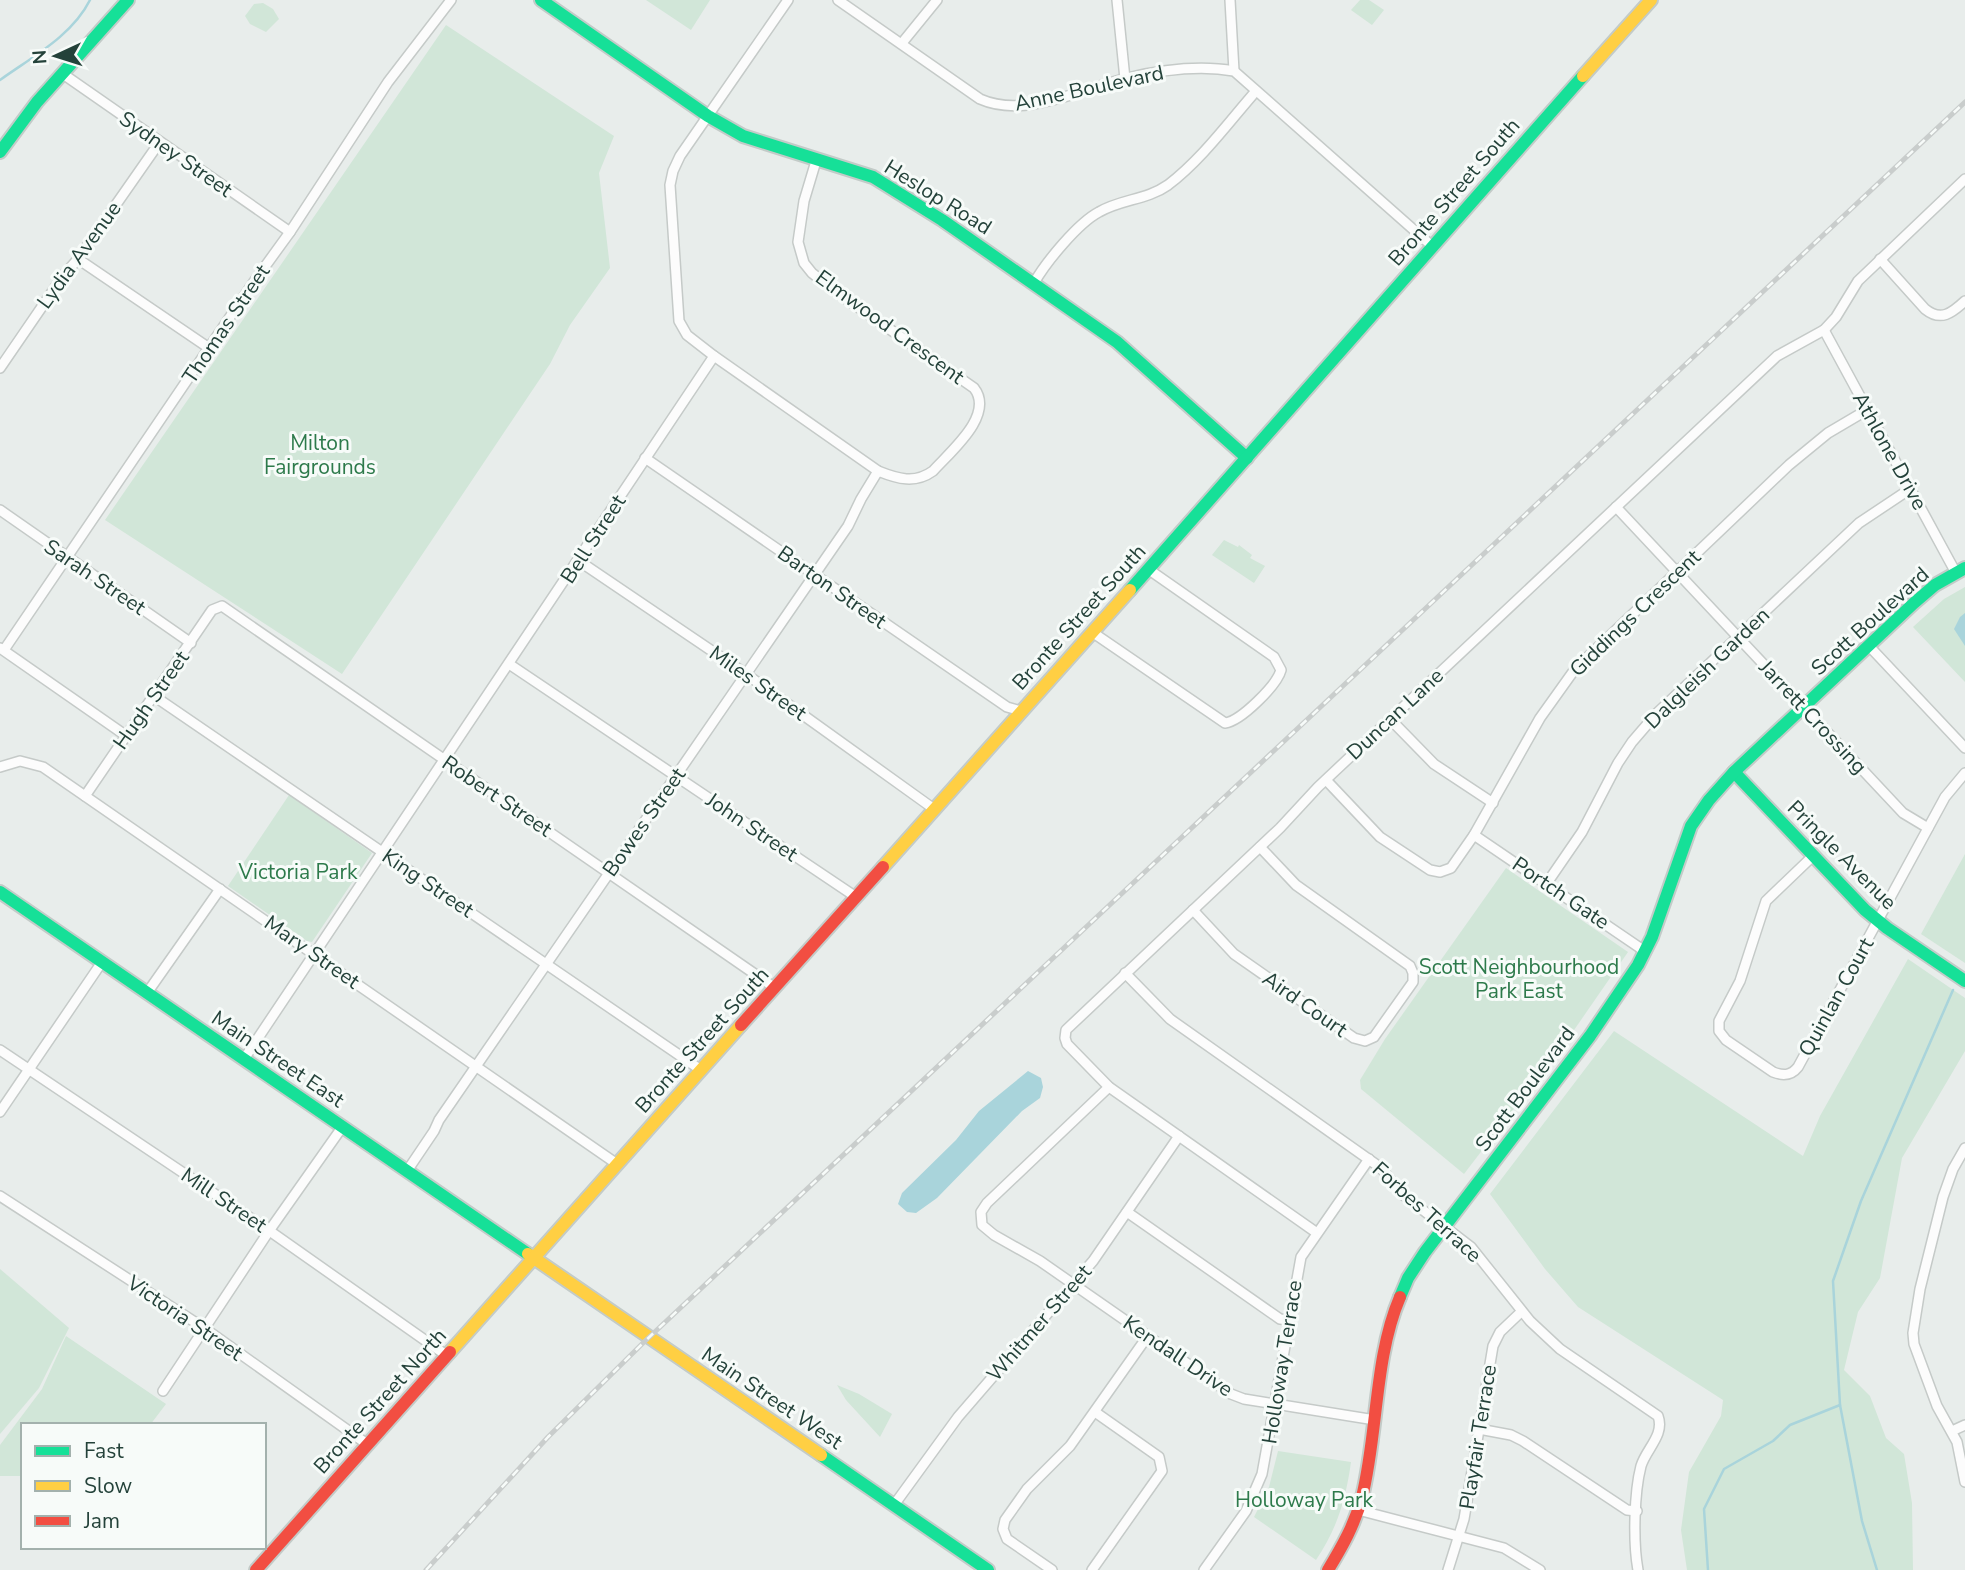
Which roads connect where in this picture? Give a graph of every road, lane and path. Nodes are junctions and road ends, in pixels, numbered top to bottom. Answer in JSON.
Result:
{"nodes":[{"id":1,"x":128,"y":0,"type":"edge"},
{"id":2,"x":451,"y":0,"type":"edge"},
{"id":3,"x":541,"y":0,"type":"edge"},
{"id":4,"x":788,"y":0,"type":"edge"},
{"id":5,"x":838,"y":0,"type":"edge"},
{"id":6,"x":937,"y":0,"type":"edge"},
{"id":7,"x":1116,"y":0,"type":"edge"},
{"id":8,"x":1230,"y":0,"type":"edge"},
{"id":9,"x":1651,"y":0,"type":"edge"},
{"id":10,"x":902,"y":43,"type":"junction"},
{"id":11,"x":1234,"y":71,"type":"junction"},
{"id":12,"x":63,"y":75,"type":"junction"},
{"id":13,"x":1125,"y":79,"type":"junction"},
{"id":14,"x":1256,"y":92,"type":"junction"},
{"id":15,"x":708,"y":116,"type":"junction"},
{"id":16,"x":159,"y":143,"type":"junction"},
{"id":17,"x":0,"y":152,"type":"edge"},
{"id":18,"x":816,"y":161,"type":"junction"},
{"id":19,"x":1965,"y":179,"type":"edge"},
{"id":20,"x":290,"y":232,"type":"junction"},
{"id":21,"x":1432,"y":246,"type":"junction"},
{"id":22,"x":78,"y":259,"type":"junction"},
{"id":23,"x":1880,"y":260,"type":"junction"},
{"id":24,"x":1034,"y":283,"type":"junction"},
{"id":25,"x":1965,"y":301,"type":"edge"},
{"id":26,"x":1824,"y":330,"type":"junction"},
{"id":27,"x":209,"y":348,"type":"junction"},
{"id":28,"x":715,"y":356,"type":"junction"},
{"id":29,"x":0,"y":368,"type":"edge"},
{"id":30,"x":1867,"y":410,"type":"junction"},
{"id":31,"x":645,"y":458,"type":"junction"},
{"id":32,"x":1247,"y":458,"type":"junction"},
{"id":33,"x":878,"y":471,"type":"junction"},
{"id":34,"x":1910,"y":489,"type":"junction"},
{"id":35,"x":1616,"y":507,"type":"junction"},
{"id":36,"x":0,"y":510,"type":"edge"},
{"id":37,"x":66,"y":557,"type":"junction"},
{"id":38,"x":579,"y":561,"type":"junction"},
{"id":39,"x":1148,"y":569,"type":"junction"},
{"id":40,"x":1960,"y":570,"type":"edge"},
{"id":41,"x":1676,"y":572,"type":"junction"},
{"id":42,"x":815,"y":574,"type":"junction"},
{"id":43,"x":218,"y":606,"type":"joint"},
{"id":44,"x":1092,"y":632,"type":"junction"},
{"id":45,"x":1738,"y":637,"type":"junction"},
{"id":46,"x":191,"y":643,"type":"junction"},
{"id":47,"x":1869,"y":646,"type":"junction"},
{"id":48,"x":2,"y":649,"type":"edge"},
{"id":49,"x":509,"y":664,"type":"junction"},
{"id":50,"x":746,"y":674,"type":"junction"},
{"id":51,"x":154,"y":696,"type":"junction"},
{"id":52,"x":1803,"y":707,"type":"junction"},
{"id":53,"x":1021,"y":711,"type":"junction"},
{"id":54,"x":1390,"y":719,"type":"junction"},
{"id":55,"x":125,"y":735,"type":"junction"},
{"id":56,"x":1965,"y":748,"type":"edge"},
{"id":57,"x":444,"y":760,"type":"junction"},
{"id":58,"x":0,"y":767,"type":"edge"},
{"id":59,"x":1734,"y":772,"type":"junction"},
{"id":60,"x":1965,"y":773,"type":"edge"},
{"id":61,"x":676,"y":776,"type":"junction"},
{"id":62,"x":1326,"y":780,"type":"junction"},
{"id":63,"x":85,"y":796,"type":"junction"},
{"id":64,"x":1493,"y":803,"type":"junction"},
{"id":65,"x":934,"y":809,"type":"junction"},
{"id":66,"x":1928,"y":828,"type":"junction"},
{"id":67,"x":1474,"y":835,"type":"junction"},
{"id":68,"x":1260,"y":847,"type":"junction"},
{"id":69,"x":383,"y":852,"type":"junction"},
{"id":70,"x":1814,"y":855,"type":"junction"},
{"id":71,"x":609,"y":873,"type":"junction"},
{"id":72,"x":1547,"y":883,"type":"junction"},
{"id":73,"x":220,"y":889,"type":"junction"},
{"id":74,"x":0,"y":892,"type":"edge"},
{"id":75,"x":856,"y":897,"type":"junction"},
{"id":76,"x":1193,"y":910,"type":"junction"},
{"id":77,"x":1878,"y":920,"type":"junction"},
{"id":78,"x":1646,"y":952,"type":"junction"},
{"id":79,"x":314,"y":954,"type":"junction"},
{"id":80,"x":103,"y":962,"type":"junction"},
{"id":81,"x":546,"y":964,"type":"junction"},
{"id":82,"x":1125,"y":973,"type":"junction"},
{"id":83,"x":1965,"y":981,"type":"edge"},
{"id":84,"x":775,"y":988,"type":"junction"},
{"id":85,"x":147,"y":993,"type":"junction"},
{"id":86,"x":0,"y":1050,"type":"edge"},
{"id":87,"x":244,"y":1059,"type":"junction"},
{"id":88,"x":476,"y":1066,"type":"junction"},
{"id":89,"x":28,"y":1070,"type":"junction"},
{"id":90,"x":701,"y":1070,"type":"junction"},
{"id":91,"x":1110,"y":1087,"type":"junction"},
{"id":92,"x":0,"y":1112,"type":"edge"},
{"id":93,"x":343,"y":1126,"type":"junction"},
{"id":94,"x":1180,"y":1136,"type":"junction"},
{"id":95,"x":1965,"y":1148,"type":"edge"},
{"id":96,"x":1369,"y":1159,"type":"junction"},
{"id":97,"x":617,"y":1164,"type":"junction"},
{"id":98,"x":407,"y":1171,"type":"junction"},
{"id":99,"x":0,"y":1196,"type":"edge"},
{"id":100,"x":1127,"y":1212,"type":"junction"},
{"id":101,"x":1445,"y":1226,"type":"junction"},
{"id":102,"x":270,"y":1231,"type":"junction"},
{"id":103,"x":1317,"y":1233,"type":"junction"},
{"id":104,"x":534,"y":1258,"type":"junction"},
{"id":105,"x":1073,"y":1284,"type":"junction"},
{"id":106,"x":1521,"y":1312,"type":"junction"},
{"id":107,"x":1289,"y":1320,"type":"junction"},
{"id":108,"x":204,"y":1328,"type":"junction"},
{"id":109,"x":1147,"y":1337,"type":"junction"},
{"id":110,"x":446,"y":1355,"type":"junction"},
{"id":111,"x":163,"y":1391,"type":"dead end"},
{"id":112,"x":1276,"y":1405,"type":"junction"},
{"id":113,"x":1095,"y":1412,"type":"junction"},
{"id":114,"x":1375,"y":1420,"type":"junction"},
{"id":115,"x":1965,"y":1424,"type":"edge"},
{"id":116,"x":1479,"y":1429,"type":"junction"},
{"id":117,"x":1952,"y":1431,"type":"junction"},
{"id":118,"x":367,"y":1444,"type":"junction"},
{"id":119,"x":1965,"y":1482,"type":"edge"},
{"id":120,"x":894,"y":1505,"type":"junction"},
{"id":121,"x":1359,"y":1510,"type":"junction"},
{"id":122,"x":1637,"y":1511,"type":"junction"},
{"id":123,"x":1460,"y":1536,"type":"junction"},
{"id":124,"x":256,"y":1570,"type":"edge"},
{"id":125,"x":988,"y":1570,"type":"edge"},
{"id":126,"x":1052,"y":1570,"type":"edge"},
{"id":127,"x":1092,"y":1570,"type":"edge"},
{"id":128,"x":1204,"y":1570,"type":"edge"},
{"id":129,"x":1328,"y":1570,"type":"edge"},
{"id":130,"x":1448,"y":1570,"type":"edge"},
{"id":131,"x":1540,"y":1570,"type":"edge"},
{"id":132,"x":1638,"y":1570,"type":"edge"}],
"edges":[{"from":1,"to":12,"type":"street"},
{"from":2,"to":20,"type":"street","name":"Thomas Street"},
{"from":3,"to":15,"type":"street","name":"Heslop Road"},
{"from":4,"to":15,"type":"street"},
{"from":5,"to":10,"type":"street","name":"Anne Boulevard"},
{"from":6,"to":10,"type":"street"},
{"from":7,"to":13,"type":"street"},
{"from":8,"to":11,"type":"street"},
{"from":9,"to":21,"type":"street","name":"Bronte Street South"},
{"from":10,"to":13,"type":"street","name":"Anne Boulevard"},
{"from":11,"to":13,"type":"street","name":"Anne Boulevard"},
{"from":11,"to":14,"type":"street"},
{"from":12,"to":16,"type":"street","name":"Sydney Street"},
{"from":12,"to":17,"type":"street"},
{"from":14,"to":21,"type":"street"},
{"from":14,"to":24,"type":"street"},
{"from":15,"to":18,"type":"street","name":"Heslop Road"},
{"from":15,"to":28,"type":"street"},
{"from":16,"to":20,"type":"street","name":"Sydney Street"},
{"from":16,"to":22,"type":"street","name":"Lydia Avenue"},
{"from":18,"to":24,"type":"street","name":"Heslop Road"},
{"from":18,"to":33,"type":"street","name":"Elmwood Crescent"},
{"from":19,"to":23,"type":"street","name":"Duncan Lane"},
{"from":20,"to":27,"type":"street","name":"Thomas Street"},
{"from":21,"to":32,"type":"street","name":"Bronte Street South"},
{"from":22,"to":27,"type":"street"},
{"from":22,"to":29,"type":"street","name":"Lydia Avenue"},
{"from":23,"to":25,"type":"street"},
{"from":23,"to":26,"type":"street","name":"Duncan Lane"},
{"from":24,"to":32,"type":"street","name":"Heslop Road"},
{"from":26,"to":30,"type":"street","name":"Athlone Drive"},
{"from":26,"to":35,"type":"street","name":"Duncan Lane"},
{"from":27,"to":37,"type":"street","name":"Thomas Street"},
{"from":28,"to":31,"type":"street","name":"Bell Street"},
{"from":28,"to":33,"type":"street","name":"Elmwood Crescent"},
{"from":30,"to":34,"type":"street","name":"Athlone Drive"},
{"from":30,"to":41,"type":"street","name":"Giddings Crescent"},
{"from":31,"to":38,"type":"street","name":"Bell Street"},
{"from":31,"to":42,"type":"street","name":"Barton Street"},
{"from":32,"to":39,"type":"street","name":"Bronte Street South"},
{"from":33,"to":42,"type":"street","name":"Bowes Street"},
{"from":34,"to":40,"type":"street","name":"Athlone Drive"},
{"from":34,"to":45,"type":"street","name":"Dalgleish Garden"},
{"from":35,"to":41,"type":"street","name":"Jarrett Crossing"},
{"from":35,"to":54,"type":"street","name":"Duncan Lane"},
{"from":36,"to":37,"type":"street","name":"Sarah Street"},
{"from":37,"to":46,"type":"street","name":"Sarah Street"},
{"from":37,"to":48,"type":"street","name":"Thomas Street"},
{"from":38,"to":49,"type":"street","name":"Bell Street"},
{"from":38,"to":50,"type":"street","name":"Miles Street"},
{"from":39,"to":44,"type":"street","name":"Bronte Street South"},
{"from":39,"to":44,"type":"street"},
{"from":40,"to":47,"type":"street","name":"Scott Boulevard"},
{"from":41,"to":45,"type":"street","name":"Jarrett Crossing"},
{"from":41,"to":64,"type":"street","name":"Giddings Crescent"},
{"from":42,"to":50,"type":"street","name":"Bowes Street"},
{"from":42,"to":53,"type":"street","name":"Barton Street"},
{"from":43,"to":46,"type":"street","name":"Hugh Street"},
{"from":43,"to":57,"type":"street","name":"Robert Street"},
{"from":44,"to":53,"type":"street","name":"Bronte Street South"},
{"from":45,"to":52,"type":"street","name":"Jarrett Crossing"},
{"from":45,"to":72,"type":"street","name":"Dalgleish Garden"},
{"from":46,"to":51,"type":"street","name":"Hugh Street"},
{"from":47,"to":52,"type":"street","name":"Scott Boulevard"},
{"from":47,"to":56,"type":"street"},
{"from":48,"to":55,"type":"street"},
{"from":49,"to":57,"type":"street","name":"Bell Street"},
{"from":49,"to":61,"type":"street","name":"John Street"},
{"from":50,"to":61,"type":"street","name":"Bowes Street"},
{"from":50,"to":65,"type":"street","name":"Miles Street"},
{"from":51,"to":55,"type":"street","name":"Hugh Street"},
{"from":51,"to":69,"type":"street","name":"King Street"},
{"from":52,"to":59,"type":"street","name":"Scott Boulevard"},
{"from":52,"to":66,"type":"street","name":"Jarrett Crossing"},
{"from":53,"to":65,"type":"street","name":"Bronte Street South"},
{"from":54,"to":62,"type":"street","name":"Duncan Lane"},
{"from":54,"to":64,"type":"street"},
{"from":55,"to":63,"type":"street","name":"Hugh Street"},
{"from":57,"to":69,"type":"street","name":"Bell Street"},
{"from":57,"to":71,"type":"street","name":"Robert Street"},
{"from":58,"to":63,"type":"street","name":"Mary Street"},
{"from":59,"to":70,"type":"street","name":"Pringle Avenue"},
{"from":59,"to":78,"type":"street","name":"Scott Boulevard"},
{"from":60,"to":66,"type":"street"},
{"from":61,"to":71,"type":"street","name":"Bowes Street"},
{"from":61,"to":75,"type":"street","name":"John Street"},
{"from":62,"to":67,"type":"street","name":"Giddings Crescent"},
{"from":62,"to":68,"type":"street","name":"Duncan Lane"},
{"from":63,"to":73,"type":"street","name":"Mary Street"},
{"from":64,"to":67,"type":"street","name":"Giddings Crescent"},
{"from":65,"to":75,"type":"street","name":"Bronte Street South"},
{"from":66,"to":77,"type":"street"},
{"from":67,"to":72,"type":"street","name":"Portch Gate"},
{"from":68,"to":76,"type":"street","name":"Duncan Lane"},
{"from":68,"to":76,"type":"street","name":"Aird Court"},
{"from":69,"to":79,"type":"street","name":"Bell Street"},
{"from":69,"to":81,"type":"street","name":"King Street"},
{"from":70,"to":77,"type":"street","name":"Pringle Avenue"},
{"from":70,"to":77,"type":"street","name":"Quinlan Court"},
{"from":71,"to":81,"type":"street","name":"Bowes Street"},
{"from":71,"to":84,"type":"street","name":"Robert Street"},
{"from":72,"to":78,"type":"street","name":"Portch Gate"},
{"from":73,"to":79,"type":"street","name":"Mary Street"},
{"from":73,"to":85,"type":"street"},
{"from":74,"to":80,"type":"street","name":"Main Street East"},
{"from":75,"to":84,"type":"street","name":"Bronte Street South"},
{"from":76,"to":82,"type":"street","name":"Duncan Lane"},
{"from":77,"to":83,"type":"street","name":"Pringle Avenue"},
{"from":78,"to":101,"type":"street","name":"Scott Boulevard"},
{"from":79,"to":87,"type":"street","name":"Bell Street"},
{"from":79,"to":88,"type":"street","name":"Mary Street"},
{"from":80,"to":85,"type":"street","name":"Main Street East"},
{"from":80,"to":89,"type":"street"},
{"from":81,"to":88,"type":"street","name":"Bowes Street"},
{"from":81,"to":90,"type":"street","name":"King Street"},
{"from":82,"to":91,"type":"street","name":"Duncan Lane"},
{"from":82,"to":96,"type":"street","name":"Forbes Terrace"},
{"from":84,"to":90,"type":"street","name":"Bronte Street South"},
{"from":85,"to":87,"type":"street","name":"Main Street East"},
{"from":86,"to":89,"type":"street","name":"Mill Street"},
{"from":87,"to":93,"type":"street","name":"Main Street East"},
{"from":88,"to":97,"type":"street","name":"Mary Street"},
{"from":88,"to":98,"type":"street","name":"Bowes Street"},
{"from":89,"to":92,"type":"street"},
{"from":89,"to":102,"type":"street","name":"Mill Street"},
{"from":90,"to":97,"type":"street","name":"Bronte Street South"},
{"from":91,"to":94,"type":"street","name":"Duncan Lane"},
{"from":91,"to":105,"type":"street","name":"Kendall Drive"},
{"from":93,"to":98,"type":"street","name":"Main Street East"},
{"from":93,"to":102,"type":"street"},
{"from":94,"to":100,"type":"street","name":"Whitmer Street"},
{"from":94,"to":103,"type":"street","name":"Duncan Lane"},
{"from":95,"to":117,"type":"street"},
{"from":96,"to":101,"type":"street","name":"Forbes Terrace"},
{"from":96,"to":103,"type":"street","name":"Holloway Terrace"},
{"from":97,"to":104,"type":"street","name":"Bronte Street South"},
{"from":98,"to":104,"type":"street","name":"Main Street East"},
{"from":99,"to":108,"type":"street","name":"Victoria Street"},
{"from":100,"to":105,"type":"street","name":"Whitmer Street"},
{"from":100,"to":107,"type":"street"},
{"from":101,"to":106,"type":"street","name":"Forbes Terrace"},
{"from":101,"to":114,"type":"street","name":"Scott Boulevard"},
{"from":102,"to":108,"type":"street"},
{"from":102,"to":110,"type":"street","name":"Mill Street"},
{"from":103,"to":107,"type":"street","name":"Holloway Terrace"},
{"from":104,"to":110,"type":"street","name":"Bronte Street North"},
{"from":104,"to":120,"type":"street","name":"Main Street West"},
{"from":105,"to":109,"type":"street","name":"Kendall Drive"},
{"from":105,"to":120,"type":"street","name":"Whitmer Street"},
{"from":106,"to":116,"type":"street","name":"Playfair Terrace"},
{"from":106,"to":122,"type":"street","name":"Forbes Terrace"},
{"from":107,"to":112,"type":"street","name":"Holloway Terrace"},
{"from":108,"to":111,"type":"street"},
{"from":108,"to":118,"type":"street","name":"Victoria Street"},
{"from":109,"to":112,"type":"street","name":"Kendall Drive"},
{"from":109,"to":113,"type":"street"},
{"from":110,"to":118,"type":"street","name":"Bronte Street North"},
{"from":112,"to":114,"type":"street","name":"Kendall Drive"},
{"from":112,"to":128,"type":"street","name":"Holloway Terrace"},
{"from":113,"to":126,"type":"street"},
{"from":113,"to":127,"type":"street"},
{"from":114,"to":121,"type":"street","name":"Scott Boulevard"},
{"from":115,"to":117,"type":"street"},
{"from":116,"to":122,"type":"street"},
{"from":116,"to":123,"type":"street","name":"Playfair Terrace"},
{"from":117,"to":119,"type":"street"},
{"from":118,"to":124,"type":"street","name":"Bronte Street North"},
{"from":120,"to":125,"type":"street","name":"Main Street West"},
{"from":121,"to":123,"type":"street"},
{"from":121,"to":129,"type":"street","name":"Scott Boulevard"},
{"from":122,"to":132,"type":"street","name":"Forbes Terrace"},
{"from":123,"to":130,"type":"street","name":"Playfair Terrace"},
{"from":123,"to":131,"type":"street"}]}
